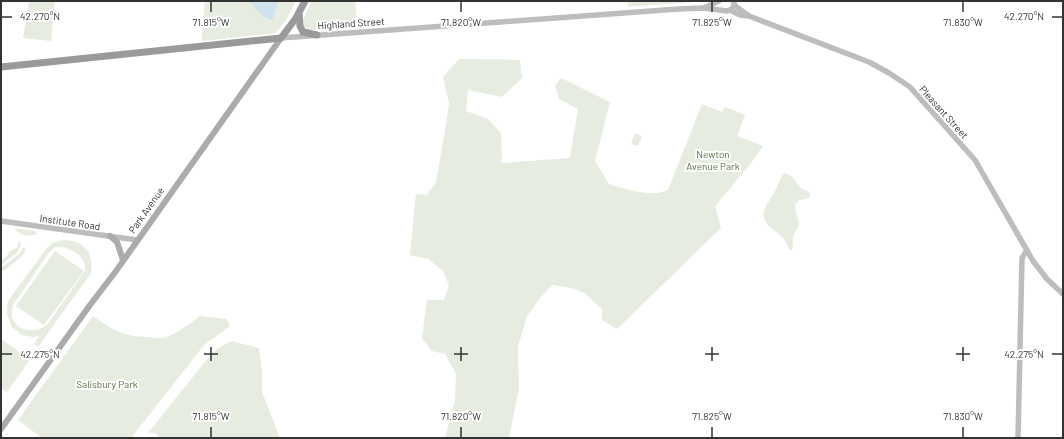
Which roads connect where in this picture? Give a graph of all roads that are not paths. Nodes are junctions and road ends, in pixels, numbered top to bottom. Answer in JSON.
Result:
{"nodes":[{"id":1,"x":305,"y":1,"type":"edge"},
{"id":2,"x":719,"y":1,"type":"edge"},
{"id":3,"x":734,"y":3,"type":"edge"},
{"id":4,"x":704,"y":8,"type":"junction"},
{"id":5,"x":722,"y":10,"type":"junction"},
{"id":6,"x":730,"y":10,"type":"junction"},
{"id":7,"x":300,"y":11,"type":"junction"},
{"id":8,"x":749,"y":16,"type":"junction"},
{"id":9,"x":317,"y":35,"type":"junction"},
{"id":10,"x":281,"y":38,"type":"junction"},
{"id":11,"x":1,"y":67,"type":"edge"},
{"id":12,"x":1,"y":222,"type":"edge"},
{"id":13,"x":110,"y":236,"type":"junction"},
{"id":14,"x":137,"y":240,"type":"junction"},
{"id":15,"x":1027,"y":250,"type":"junction"},
{"id":16,"x":123,"y":260,"type":"junction"},
{"id":17,"x":1063,"y":294,"type":"edge"},
{"id":18,"x":1,"y":429,"type":"edge"},
{"id":19,"x":1018,"y":438,"type":"edge"}],
"edges":[{"from":1,"to":7,"type":"highway","name":"Park Avenue"},
{"from":2,"to":4,"type":"main road","name":"Highland Street"},
{"from":2,"to":5,"type":"main road"},
{"from":3,"to":6,"type":"main road"},
{"from":3,"to":8,"type":"main road","name":"Pleasant Street"},
{"from":4,"to":5,"type":"main road","name":"Highland Street"},
{"from":4,"to":9,"type":"main road","name":"Highland Street"},
{"from":5,"to":6,"type":"main road","name":"Highland Street"},
{"from":6,"to":8,"type":"main road","name":"Pleasant Street"},
{"from":7,"to":9,"type":"highway"},
{"from":7,"to":10,"type":"highway","name":"Park Avenue"},
{"from":8,"to":15,"type":"main road","name":"Pleasant Street"},
{"from":9,"to":10,"type":"main road","name":"Highland Street"},
{"from":10,"to":11,"type":"highway","name":"Highland Street"},
{"from":10,"to":14,"type":"main road","name":"Park Avenue"},
{"from":12,"to":13,"type":"main road","name":"Institute Road"},
{"from":13,"to":14,"type":"main road","name":"Institute Road"},
{"from":13,"to":16,"type":"main road"},
{"from":14,"to":16,"type":"main road","name":"Park Avenue"},
{"from":15,"to":17,"type":"main road","name":"Pleasant Street"},
{"from":15,"to":19,"type":"main road"},
{"from":16,"to":18,"type":"main road","name":"Park Avenue"}]}
